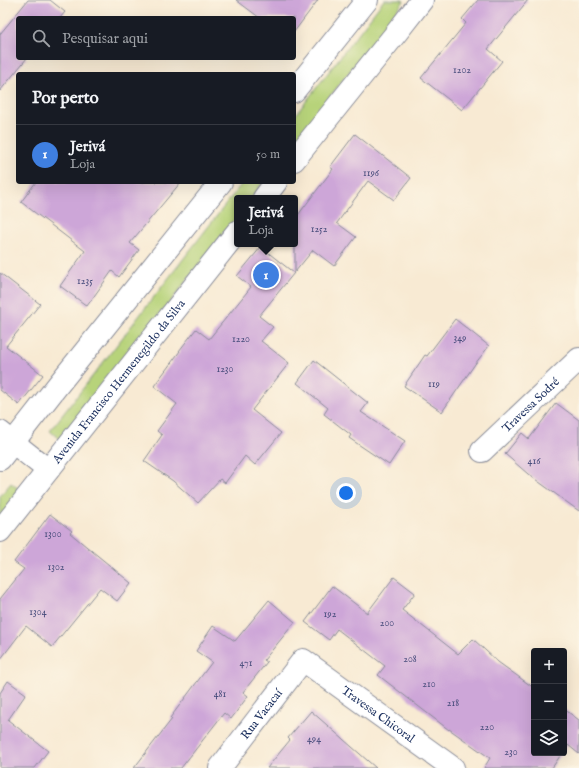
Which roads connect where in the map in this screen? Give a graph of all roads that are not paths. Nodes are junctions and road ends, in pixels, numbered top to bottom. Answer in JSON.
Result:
{"nodes":[{"id":1,"x":367,"y":0,"type":"edge"},
{"id":2,"x":422,"y":0,"type":"edge"},
{"id":3,"x":296,"y":89,"type":"edge"},
{"id":4,"x":296,"y":158,"type":"edge"},
{"id":5,"x":219,"y":184,"type":"edge"},
{"id":6,"x":274,"y":184,"type":"edge"},
{"id":7,"x":266,"y":195,"type":"edge"},
{"id":8,"x":234,"y":236,"type":"edge"},
{"id":9,"x":579,"y":360,"type":"edge"},
{"id":10,"x":4,"y":445,"type":"edge"},
{"id":11,"x":482,"y":451,"type":"dead end"},
{"id":12,"x":48,"y":470,"type":"junction"},
{"id":13,"x":0,"y":531,"type":"edge"},
{"id":14,"x":303,"y":660,"type":"joint"},
{"id":15,"x":220,"y":768,"type":"edge"},
{"id":16,"x":453,"y":768,"type":"edge"}],
"edges":[{"from":1,"to":3,"type":"main road"},
{"from":2,"to":4,"type":"main road"},
{"from":5,"to":10,"type":"main road"},
{"from":6,"to":7,"type":"main road"},
{"from":8,"to":12,"type":"main road","name":"Avenida Francisco Hermenegildo da Silva"},
{"from":9,"to":11,"type":"main road","name":"Travessa Sodré"},
{"from":10,"to":12,"type":"main road"},
{"from":12,"to":13,"type":"main road","name":"Avenida Francisco Hermenegildo da Silva"},
{"from":14,"to":15,"type":"main road","name":"Rua Vacacaí"},
{"from":14,"to":16,"type":"main road","name":"Travessa Chicoral"}]}
